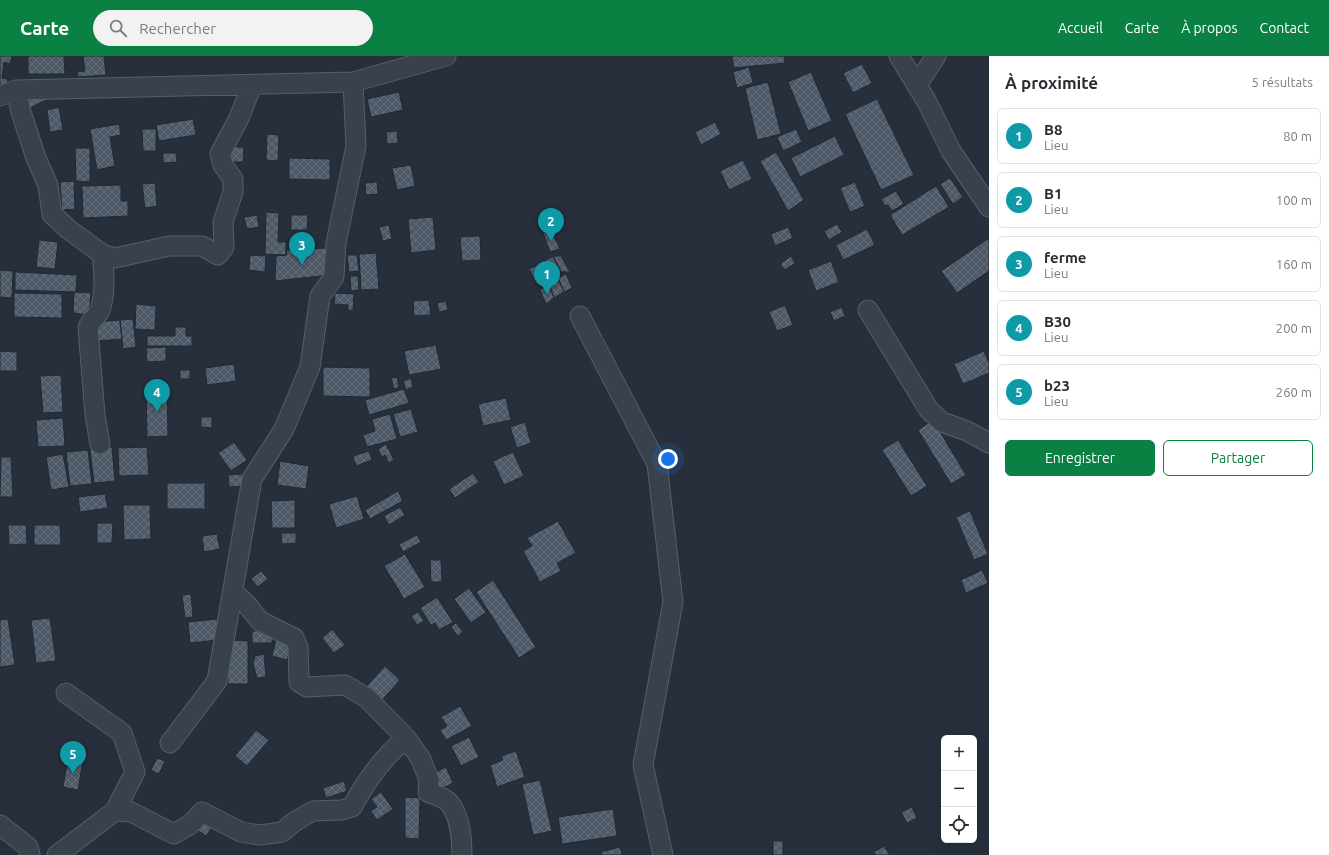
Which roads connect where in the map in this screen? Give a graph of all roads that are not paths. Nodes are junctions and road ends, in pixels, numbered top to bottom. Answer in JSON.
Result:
{"nodes":[{"id":1,"x":446,"y":56,"type":"edge"},
{"id":2,"x":899,"y":56,"type":"edge"},
{"id":3,"x":936,"y":56,"type":"edge"},
{"id":4,"x":353,"y":82,"type":"junction"},
{"id":5,"x":252,"y":85,"type":"junction"},
{"id":6,"x":918,"y":86,"type":"junction"},
{"id":7,"x":8,"y":93,"type":"edge"},
{"id":8,"x":989,"y":207,"type":"edge"},
{"id":9,"x":102,"y":254,"type":"junction"},
{"id":10,"x":868,"y":310,"type":"dead end"},
{"id":11,"x":580,"y":316,"type":"dead end"},
{"id":12,"x":989,"y":443,"type":"edge"},
{"id":13,"x":100,"y":444,"type":"dead end"},
{"id":14,"x":233,"y":591,"type":"junction"},
{"id":15,"x":66,"y":693,"type":"dead end"},
{"id":16,"x":406,"y":738,"type":"junction"},
{"id":17,"x":170,"y":743,"type":"dead end"},
{"id":18,"x":115,"y":811,"type":"junction"},
{"id":19,"x":0,"y":825,"type":"edge"},
{"id":20,"x":30,"y":855,"type":"edge"},
{"id":21,"x":57,"y":855,"type":"edge"},
{"id":22,"x":462,"y":855,"type":"edge"},
{"id":23,"x":663,"y":855,"type":"edge"}],
"edges":[{"from":1,"to":4,"type":"street"},
{"from":2,"to":6,"type":"street"},
{"from":3,"to":6,"type":"street"},
{"from":4,"to":5,"type":"street"},
{"from":4,"to":14,"type":"street"},
{"from":5,"to":7,"type":"street"},
{"from":5,"to":9,"type":"street"},
{"from":6,"to":8,"type":"street"},
{"from":7,"to":9,"type":"street"},
{"from":9,"to":13,"type":"street"},
{"from":10,"to":12,"type":"street"},
{"from":11,"to":23,"type":"street"},
{"from":14,"to":16,"type":"street"},
{"from":14,"to":17,"type":"street"},
{"from":15,"to":18,"type":"street"},
{"from":16,"to":18,"type":"street"},
{"from":16,"to":22,"type":"street"},
{"from":18,"to":21,"type":"street"},
{"from":19,"to":20,"type":"street"}]}
